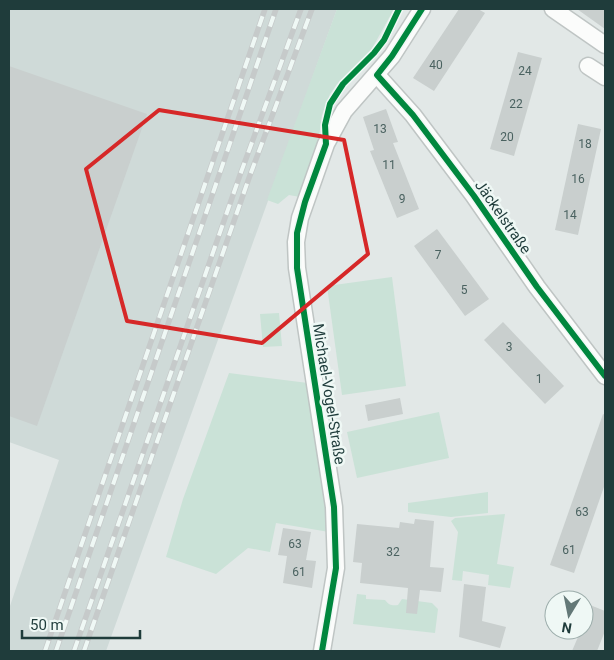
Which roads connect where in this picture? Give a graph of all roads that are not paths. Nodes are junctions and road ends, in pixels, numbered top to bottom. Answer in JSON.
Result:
{"nodes":[{"id":1,"x":422,"y":9,"type":"edge"},
{"id":2,"x":553,"y":9,"type":"edge"},
{"id":3,"x":605,"y":44,"type":"edge"},
{"id":4,"x":588,"y":66,"type":"dead end"},
{"id":5,"x":377,"y":75,"type":"junction"},
{"id":6,"x":605,"y":77,"type":"edge"},
{"id":7,"x":605,"y":376,"type":"edge"},
{"id":8,"x":322,"y":651,"type":"edge"}],
"edges":[{"from":1,"to":5,"type":"street","name":"Michael-Vogel-Straße"},
{"from":2,"to":3,"type":"street"},
{"from":4,"to":6,"type":"street"},
{"from":5,"to":7,"type":"street","name":"Jäckelstraße"},
{"from":5,"to":8,"type":"street","name":"Michael-Vogel-Straße"}]}
